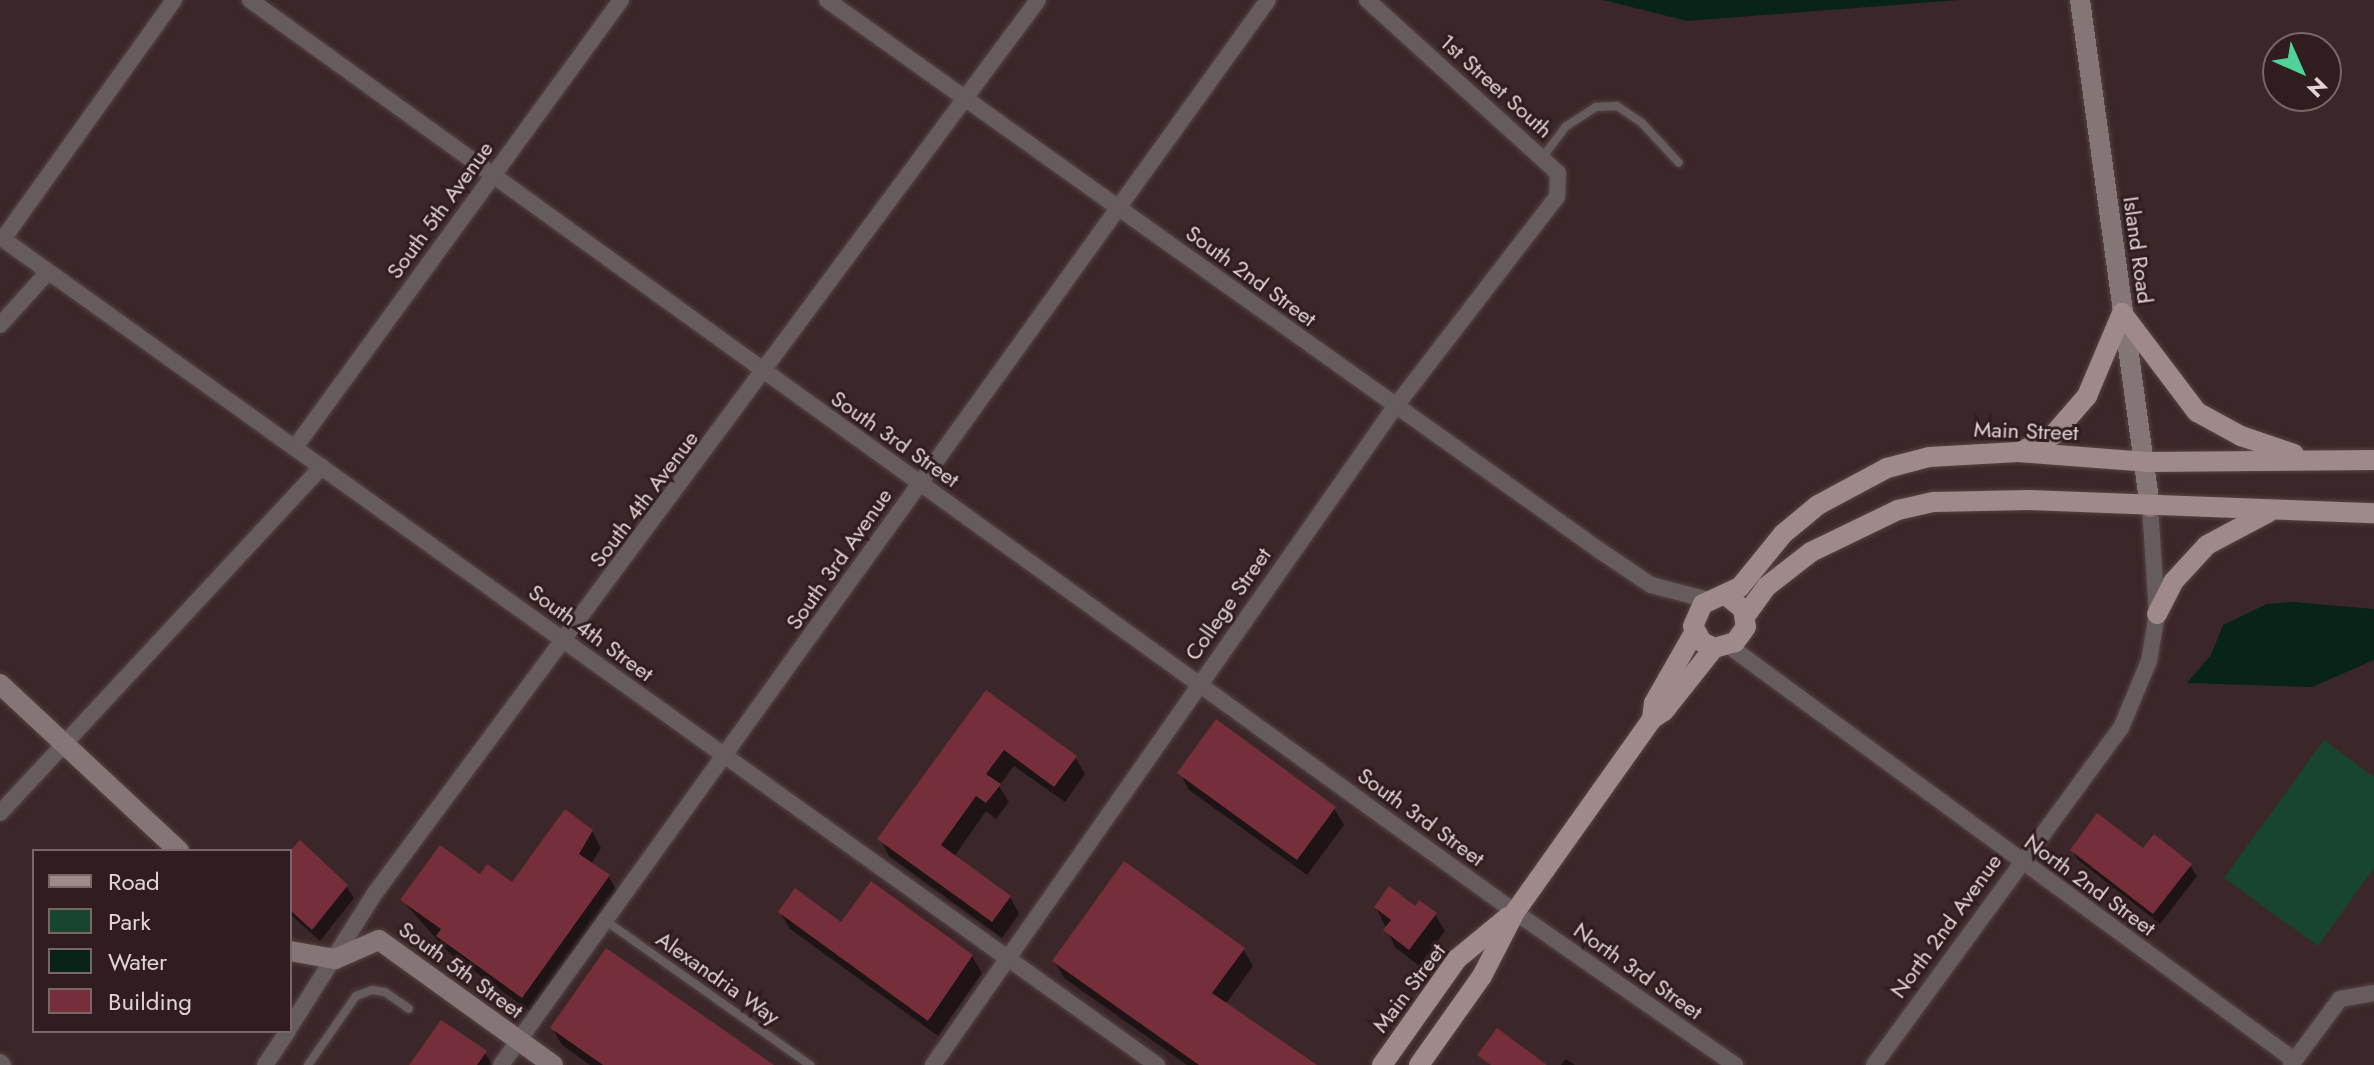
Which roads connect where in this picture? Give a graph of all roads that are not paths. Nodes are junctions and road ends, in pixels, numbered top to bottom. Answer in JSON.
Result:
{"nodes":[{"id":1,"x":174,"y":0,"type":"edge"},
{"id":2,"x":250,"y":0,"type":"edge"},
{"id":3,"x":621,"y":0,"type":"edge"},
{"id":4,"x":827,"y":0,"type":"edge"},
{"id":5,"x":1038,"y":0,"type":"edge"},
{"id":6,"x":1268,"y":0,"type":"edge"},
{"id":7,"x":1367,"y":0,"type":"edge"},
{"id":8,"x":2080,"y":0,"type":"edge"},
{"id":9,"x":966,"y":99,"type":"junction"},
{"id":10,"x":1542,"y":158,"type":"junction"},
{"id":11,"x":1679,"y":163,"type":"dead end"},
{"id":12,"x":1558,"y":173,"type":"joint"},
{"id":13,"x":493,"y":175,"type":"junction"},
{"id":14,"x":1116,"y":206,"type":"junction"},
{"id":15,"x":2,"y":238,"type":"edge"},
{"id":16,"x":47,"y":273,"type":"junction"},
{"id":17,"x":2122,"y":313,"type":"junction"},
{"id":18,"x":0,"y":325,"type":"edge"},
{"id":19,"x":765,"y":374,"type":"junction"},
{"id":20,"x":1395,"y":407,"type":"junction"},
{"id":21,"x":296,"y":446,"type":"junction"},
{"id":22,"x":2018,"y":452,"type":"junction"},
{"id":23,"x":2313,"y":459,"type":"junction"},
{"id":24,"x":2374,"y":460,"type":"edge"},
{"id":25,"x":2147,"y":462,"type":"junction"},
{"id":26,"x":322,"y":466,"type":"junction"},
{"id":27,"x":919,"y":482,"type":"junction"},
{"id":28,"x":2150,"y":507,"type":"junction"},
{"id":29,"x":2274,"y":510,"type":"junction"},
{"id":30,"x":2374,"y":513,"type":"edge"},
{"id":31,"x":1651,"y":585,"type":"junction"},
{"id":32,"x":1717,"y":598,"type":"junction"},
{"id":33,"x":2157,"y":614,"type":"junction"},
{"id":34,"x":1745,"y":623,"type":"junction"},
{"id":35,"x":1694,"y":625,"type":"junction"},
{"id":36,"x":567,"y":641,"type":"junction"},
{"id":37,"x":1722,"y":647,"type":"junction"},
{"id":38,"x":1773,"y":676,"type":"junction"},
{"id":39,"x":0,"y":684,"type":"edge"},
{"id":40,"x":1199,"y":684,"type":"junction"},
{"id":41,"x":1652,"y":719,"type":"junction"},
{"id":42,"x":65,"y":745,"type":"junction"},
{"id":43,"x":726,"y":757,"type":"junction"},
{"id":44,"x":0,"y":813,"type":"edge"},
{"id":45,"x":177,"y":849,"type":"edge"},
{"id":46,"x":2019,"y":862,"type":"junction"},
{"id":47,"x":1515,"y":912,"type":"junction"},
{"id":48,"x":606,"y":921,"type":"junction"},
{"id":49,"x":292,"y":951,"type":"edge"},
{"id":50,"x":335,"y":959,"type":"junction"},
{"id":51,"x":1008,"y":960,"type":"junction"},
{"id":52,"x":2374,"y":993,"type":"edge"},
{"id":53,"x":409,"y":1009,"type":"dead end"},
{"id":54,"x":292,"y":1024,"type":"edge"},
{"id":55,"x":286,"y":1033,"type":"edge"},
{"id":56,"x":518,"y":1040,"type":"junction"},
{"id":57,"x":2293,"y":1063,"type":"edge"},
{"id":58,"x":265,"y":1065,"type":"edge"},
{"id":59,"x":308,"y":1065,"type":"edge"},
{"id":60,"x":501,"y":1065,"type":"edge"},
{"id":61,"x":553,"y":1065,"type":"edge"},
{"id":62,"x":810,"y":1065,"type":"edge"},
{"id":63,"x":933,"y":1065,"type":"edge"},
{"id":64,"x":1157,"y":1065,"type":"edge"},
{"id":65,"x":1382,"y":1065,"type":"edge"},
{"id":66,"x":1419,"y":1065,"type":"edge"},
{"id":67,"x":1735,"y":1065,"type":"edge"},
{"id":68,"x":1874,"y":1065,"type":"edge"}],
"edges":[{"from":1,"to":15,"type":"street"},
{"from":2,"to":13,"type":"street","name":"South 3rd Street"},
{"from":3,"to":13,"type":"street","name":"South 5th Avenue"},
{"from":4,"to":9,"type":"street","name":"South 2nd Street"},
{"from":5,"to":9,"type":"street","name":"South 4th Avenue"},
{"from":6,"to":14,"type":"street","name":"South 3rd Avenue"},
{"from":7,"to":10,"type":"street","name":"1st Street South"},
{"from":8,"to":17,"type":"street","name":"Island Road"},
{"from":9,"to":14,"type":"street","name":"South 2nd Street"},
{"from":9,"to":19,"type":"street","name":"South 4th Avenue"},
{"from":10,"to":11,"type":"lane"},
{"from":10,"to":12,"type":"street","name":"1st Street South"},
{"from":12,"to":20,"type":"street","name":"College Street"},
{"from":13,"to":19,"type":"street","name":"South 3rd Street"},
{"from":13,"to":21,"type":"street","name":"South 5th Avenue"},
{"from":14,"to":20,"type":"street","name":"South 2nd Street"},
{"from":14,"to":27,"type":"street","name":"South 3rd Avenue"},
{"from":15,"to":16,"type":"street","name":"South 4th Street"},
{"from":16,"to":18,"type":"street"},
{"from":16,"to":21,"type":"street","name":"South 4th Street"},
{"from":17,"to":22,"type":"main road"},
{"from":17,"to":23,"type":"main road"},
{"from":17,"to":25,"type":"street","name":"Island Road"},
{"from":19,"to":27,"type":"street","name":"South 3rd Street"},
{"from":19,"to":36,"type":"street","name":"South 4th Avenue"},
{"from":20,"to":31,"type":"street","name":"South 2nd Street"},
{"from":20,"to":40,"type":"street","name":"College Street"},
{"from":21,"to":26,"type":"street","name":"South 4th Street"},
{"from":22,"to":25,"type":"main road","name":"Main Street"},
{"from":22,"to":32,"type":"main road","name":"Main Street"},
{"from":23,"to":24,"type":"main road","name":"Main Street"},
{"from":23,"to":25,"type":"main road","name":"Main Street"},
{"from":25,"to":28,"type":"street","name":"Island Road"},
{"from":26,"to":36,"type":"street","name":"South 4th Street"},
{"from":26,"to":42,"type":"street"},
{"from":27,"to":40,"type":"street","name":"South 3rd Street"},
{"from":27,"to":43,"type":"street","name":"South 3rd Avenue"},
{"from":28,"to":29,"type":"main road","name":"Main Street"},
{"from":28,"to":33,"type":"street","name":"North 2nd Avenue"},
{"from":28,"to":34,"type":"main road","name":"Main Street"},
{"from":29,"to":30,"type":"main road","name":"Main Street"},
{"from":29,"to":33,"type":"main road"},
{"from":31,"to":32,"type":"street","name":"South 2nd Street"},
{"from":31,"to":35,"type":"street","name":"South 2nd Street"},
{"from":32,"to":34,"type":"main road"},
{"from":32,"to":35,"type":"main road","name":"Main Street"},
{"from":33,"to":46,"type":"street","name":"North 2nd Avenue"},
{"from":34,"to":37,"type":"main road","name":"Main Street"},
{"from":34,"to":38,"type":"street","name":"North 2nd Street"},
{"from":35,"to":37,"type":"main road"},
{"from":35,"to":41,"type":"main road","name":"Main Street"},
{"from":36,"to":43,"type":"street","name":"South 4th Street"},
{"from":36,"to":50,"type":"street","name":"South 4th Avenue"},
{"from":37,"to":38,"type":"street","name":"North 2nd Street"},
{"from":37,"to":41,"type":"main road","name":"Main Street"},
{"from":38,"to":46,"type":"street","name":"North 2nd Street"},
{"from":39,"to":42,"type":"street"},
{"from":40,"to":47,"type":"street","name":"South 3rd Street"},
{"from":40,"to":51,"type":"street","name":"College Street"},
{"from":41,"to":47,"type":"main road","name":"Main Street"},
{"from":42,"to":44,"type":"street"},
{"from":42,"to":45,"type":"street"},
{"from":43,"to":48,"type":"street","name":"South 3rd Avenue"},
{"from":43,"to":51,"type":"street","name":"South 4th Street"},
{"from":46,"to":57,"type":"street","name":"North 2nd Street"},
{"from":46,"to":68,"type":"street","name":"North 2nd Avenue"},
{"from":47,"to":65,"type":"main road","name":"Main Street"},
{"from":47,"to":66,"type":"main road","name":"Main Street"},
{"from":47,"to":67,"type":"street","name":"North 3rd Street"},
{"from":48,"to":56,"type":"street","name":"South 3rd Avenue"},
{"from":48,"to":62,"type":"lane","name":"Alexandria Way"},
{"from":49,"to":50,"type":"street"},
{"from":50,"to":54,"type":"street","name":"South 4th Avenue"},
{"from":50,"to":56,"type":"street","name":"South 5th Street"},
{"from":51,"to":63,"type":"street","name":"College Street"},
{"from":51,"to":64,"type":"street","name":"South 4th Street"},
{"from":52,"to":57,"type":"street","name":"North 2nd Street"},
{"from":53,"to":59,"type":"lane"},
{"from":55,"to":58,"type":"street","name":"South 4th Avenue"},
{"from":56,"to":60,"type":"street","name":"South 3rd Avenue"},
{"from":56,"to":61,"type":"street","name":"South 5th Street"}]}
